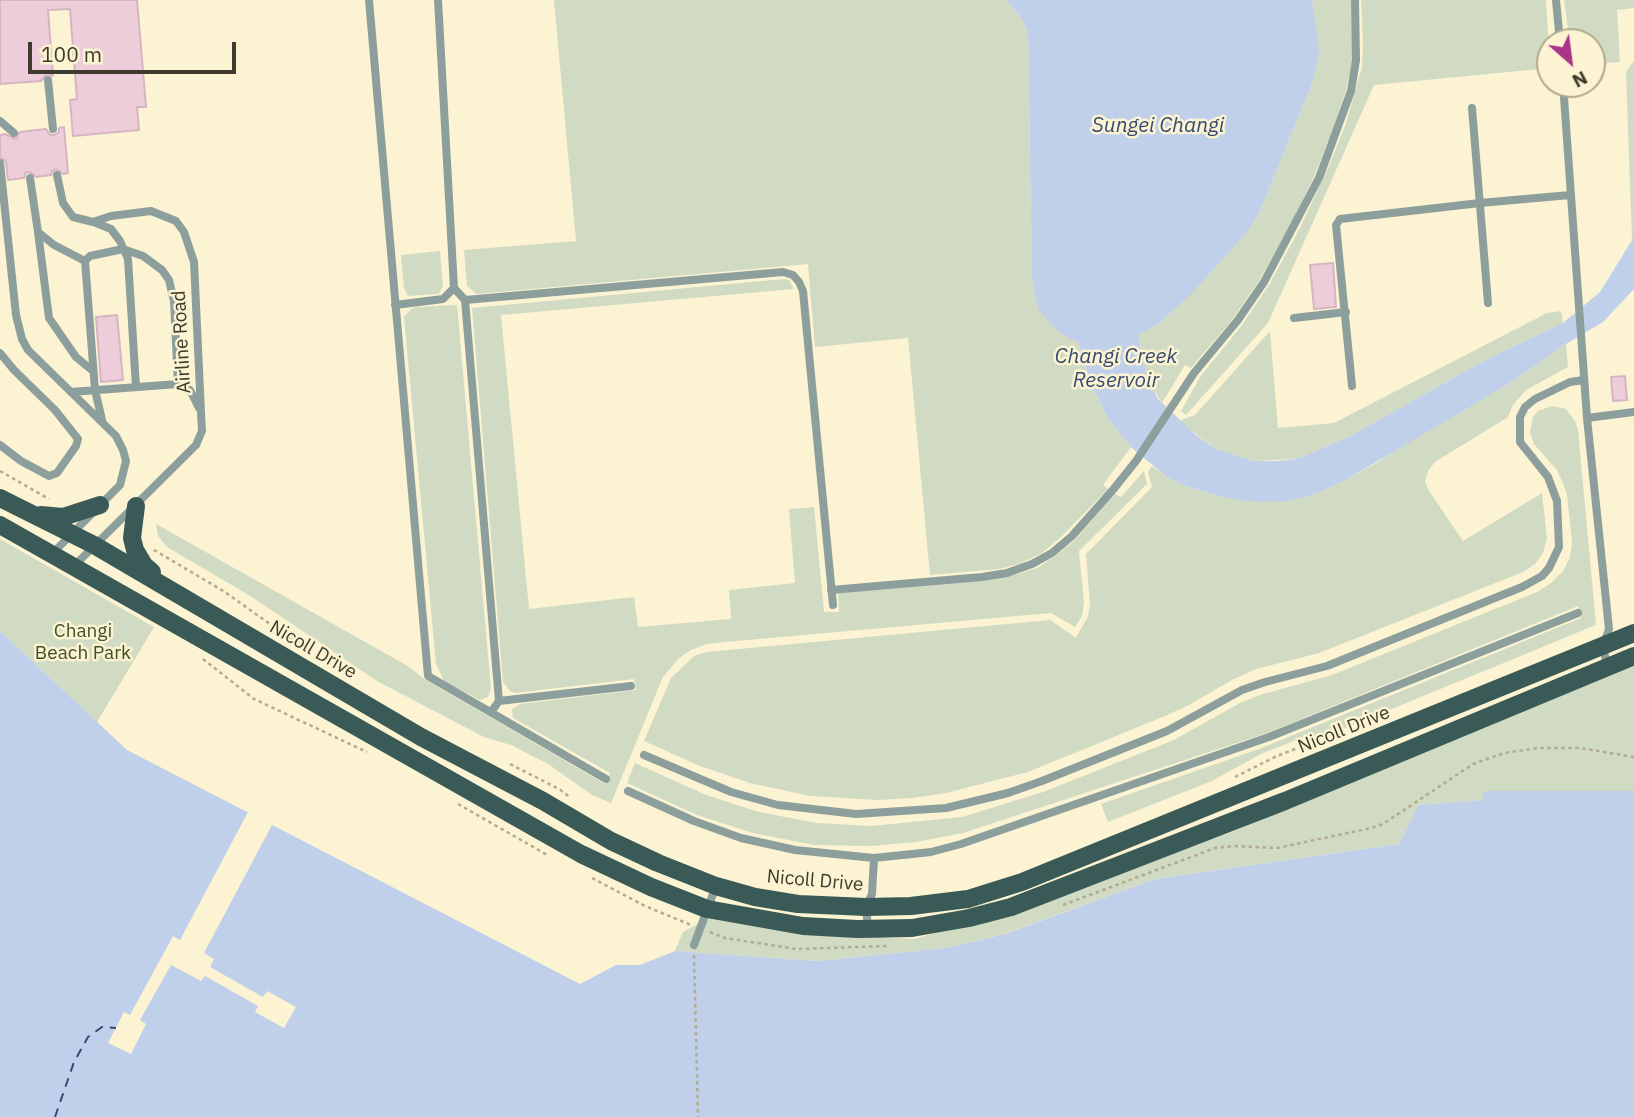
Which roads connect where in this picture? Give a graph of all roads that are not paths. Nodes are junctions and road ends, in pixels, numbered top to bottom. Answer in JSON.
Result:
{"nodes":[{"id":1,"x":369,"y":0,"type":"edge"},
{"id":2,"x":438,"y":0,"type":"edge"},
{"id":3,"x":1355,"y":0,"type":"edge"},
{"id":4,"x":1556,"y":0,"type":"edge"},
{"id":5,"x":1559,"y":28,"type":"edge"},
{"id":6,"x":48,"y":80,"type":"dead end"},
{"id":7,"x":1564,"y":98,"type":"edge"},
{"id":8,"x":1472,"y":108,"type":"dead end"},
{"id":9,"x":0,"y":121,"type":"edge"},
{"id":10,"x":53,"y":129,"type":"dead end"},
{"id":11,"x":14,"y":133,"type":"dead end"},
{"id":12,"x":0,"y":163,"type":"edge"},
{"id":13,"x":57,"y":174,"type":"dead end"},
{"id":14,"x":30,"y":178,"type":"dead end"},
{"id":15,"x":1570,"y":195,"type":"junction"},
{"id":16,"x":1480,"y":203,"type":"junction"},
{"id":17,"x":93,"y":222,"type":"junction"},
{"id":18,"x":38,"y":232,"type":"junction"},
{"id":19,"x":123,"y":249,"type":"junction"},
{"id":20,"x":85,"y":261,"type":"junction"},
{"id":21,"x":454,"y":288,"type":"junction"},
{"id":22,"x":465,"y":300,"type":"junction"},
{"id":23,"x":1488,"y":303,"type":"dead end"},
{"id":24,"x":395,"y":305,"type":"junction"},
{"id":25,"x":1346,"y":312,"type":"junction"},
{"id":26,"x":1294,"y":317,"type":"dead end"},
{"id":27,"x":0,"y":353,"type":"edge"},
{"id":28,"x":93,"y":371,"type":"junction"},
{"id":29,"x":1584,"y":380,"type":"junction"},
{"id":30,"x":178,"y":384,"type":"junction"},
{"id":31,"x":1352,"y":386,"type":"dead end"},
{"id":32,"x":136,"y":387,"type":"junction"},
{"id":33,"x":95,"y":390,"type":"junction"},
{"id":34,"x":71,"y":391,"type":"junction"},
{"id":35,"x":201,"y":412,"type":"junction"},
{"id":36,"x":1634,"y":412,"type":"edge"},
{"id":37,"x":1587,"y":418,"type":"junction"},
{"id":38,"x":102,"y":420,"type":"junction"},
{"id":39,"x":0,"y":445,"type":"edge"},
{"id":40,"x":0,"y":499,"type":"edge"},
{"id":41,"x":100,"y":505,"type":"junction"},
{"id":42,"x":136,"y":506,"type":"junction"},
{"id":43,"x":27,"y":513,"type":"junction"},
{"id":44,"x":0,"y":525,"type":"edge"},
{"id":45,"x":72,"y":534,"type":"junction"},
{"id":46,"x":94,"y":545,"type":"junction"},
{"id":47,"x":51,"y":555,"type":"junction"},
{"id":48,"x":73,"y":567,"type":"junction"},
{"id":49,"x":170,"y":588,"type":"junction"},
{"id":50,"x":831,"y":590,"type":"junction"},
{"id":51,"x":833,"y":605,"type":"dead end"},
{"id":52,"x":1577,"y":614,"type":"dead end"},
{"id":53,"x":1634,"y":633,"type":"edge"},
{"id":54,"x":1603,"y":646,"type":"junction"},
{"id":55,"x":1634,"y":656,"type":"edge"},
{"id":56,"x":1607,"y":666,"type":"junction"},
{"id":57,"x":1530,"y":676,"type":"junction"},
{"id":58,"x":631,"y":686,"type":"dead end"},
{"id":59,"x":1541,"y":695,"type":"junction"},
{"id":60,"x":499,"y":701,"type":"junction"},
{"id":61,"x":491,"y":712,"type":"junction"},
{"id":62,"x":1405,"y":728,"type":"junction"},
{"id":63,"x":1413,"y":748,"type":"junction"},
{"id":64,"x":645,"y":755,"type":"dead end"},
{"id":65,"x":606,"y":779,"type":"dead end"},
{"id":66,"x":628,"y":791,"type":"dead end"},
{"id":67,"x":1225,"y":800,"type":"junction"},
{"id":68,"x":1237,"y":820,"type":"junction"},
{"id":69,"x":874,"y":858,"type":"junction"},
{"id":70,"x":716,"y":886,"type":"junction"},
{"id":71,"x":866,"y":907,"type":"junction"},
{"id":72,"x":707,"y":909,"type":"junction"},
{"id":73,"x":868,"y":929,"type":"junction"},
{"id":74,"x":694,"y":945,"type":"road end"}],
"edges":[{"from":1,"to":24,"type":"lane"},
{"from":2,"to":21,"type":"lane"},
{"from":3,"to":50,"type":"lane"},
{"from":4,"to":5,"type":"lane"},
{"from":6,"to":10,"type":"lane"},
{"from":7,"to":15,"type":"lane"},
{"from":8,"to":16,"type":"lane"},
{"from":9,"to":11,"type":"lane"},
{"from":12,"to":34,"type":"lane"},
{"from":13,"to":17,"type":"lane"},
{"from":14,"to":18,"type":"lane"},
{"from":15,"to":16,"type":"lane"},
{"from":15,"to":29,"type":"lane"},
{"from":16,"to":23,"type":"lane"},
{"from":16,"to":25,"type":"lane"},
{"from":17,"to":19,"type":"lane"},
{"from":17,"to":35,"type":"lane","name":"Airline Road"},
{"from":18,"to":20,"type":"lane"},
{"from":18,"to":28,"type":"lane"},
{"from":19,"to":20,"type":"lane"},
{"from":19,"to":30,"type":"lane"},
{"from":19,"to":32,"type":"lane"},
{"from":20,"to":28,"type":"lane"},
{"from":21,"to":22,"type":"lane"},
{"from":21,"to":24,"type":"lane"},
{"from":22,"to":50,"type":"lane"},
{"from":22,"to":60,"type":"lane"},
{"from":24,"to":61,"type":"lane"},
{"from":25,"to":26,"type":"lane"},
{"from":25,"to":31,"type":"lane"},
{"from":27,"to":39,"type":"lane"},
{"from":28,"to":33,"type":"lane"},
{"from":29,"to":37,"type":"lane"},
{"from":29,"to":64,"type":"lane"},
{"from":30,"to":32,"type":"lane"},
{"from":30,"to":35,"type":"lane"},
{"from":32,"to":33,"type":"lane"},
{"from":33,"to":34,"type":"lane"},
{"from":33,"to":38,"type":"lane"},
{"from":34,"to":38,"type":"lane"},
{"from":35,"to":42,"type":"lane","name":"Airline Road"},
{"from":36,"to":37,"type":"lane"},
{"from":37,"to":54,"type":"lane"},
{"from":38,"to":41,"type":"lane"},
{"from":40,"to":43,"type":"main road","name":"Nicoll Drive"},
{"from":41,"to":43,"type":"main road"},
{"from":41,"to":45,"type":"lane"},
{"from":42,"to":46,"type":"lane","name":"Airline Road"},
{"from":42,"to":49,"type":"main road"},
{"from":43,"to":45,"type":"main road","name":"Nicoll Drive"},
{"from":44,"to":47,"type":"main road"},
{"from":45,"to":46,"type":"main road","name":"Nicoll Drive"},
{"from":45,"to":47,"type":"lane"},
{"from":46,"to":48,"type":"lane","name":"Airline Road"},
{"from":46,"to":49,"type":"main road","name":"Nicoll Drive"},
{"from":47,"to":48,"type":"main road"},
{"from":48,"to":72,"type":"main road"},
{"from":49,"to":70,"type":"main road","name":"Nicoll Drive"},
{"from":50,"to":51,"type":"lane"},
{"from":52,"to":69,"type":"lane"},
{"from":53,"to":54,"type":"main road","name":"Nicoll Drive"},
{"from":54,"to":56,"type":"lane"},
{"from":54,"to":57,"type":"main road","name":"Nicoll Drive"},
{"from":55,"to":56,"type":"main road"},
{"from":56,"to":59,"type":"main road"},
{"from":57,"to":59,"type":"lane"},
{"from":57,"to":62,"type":"main road","name":"Nicoll Drive"},
{"from":58,"to":60,"type":"lane"},
{"from":59,"to":63,"type":"main road"},
{"from":60,"to":61,"type":"lane"},
{"from":61,"to":65,"type":"lane"},
{"from":62,"to":63,"type":"lane"},
{"from":62,"to":67,"type":"main road","name":"Nicoll Drive"},
{"from":63,"to":68,"type":"main road"},
{"from":66,"to":69,"type":"lane"},
{"from":67,"to":68,"type":"lane"},
{"from":67,"to":71,"type":"main road","name":"Nicoll Drive"},
{"from":68,"to":73,"type":"main road"},
{"from":69,"to":71,"type":"lane"},
{"from":70,"to":71,"type":"main road","name":"Nicoll Drive"},
{"from":70,"to":72,"type":"lane"},
{"from":71,"to":73,"type":"lane"},
{"from":72,"to":73,"type":"main road"},
{"from":72,"to":74,"type":"lane"}]}
